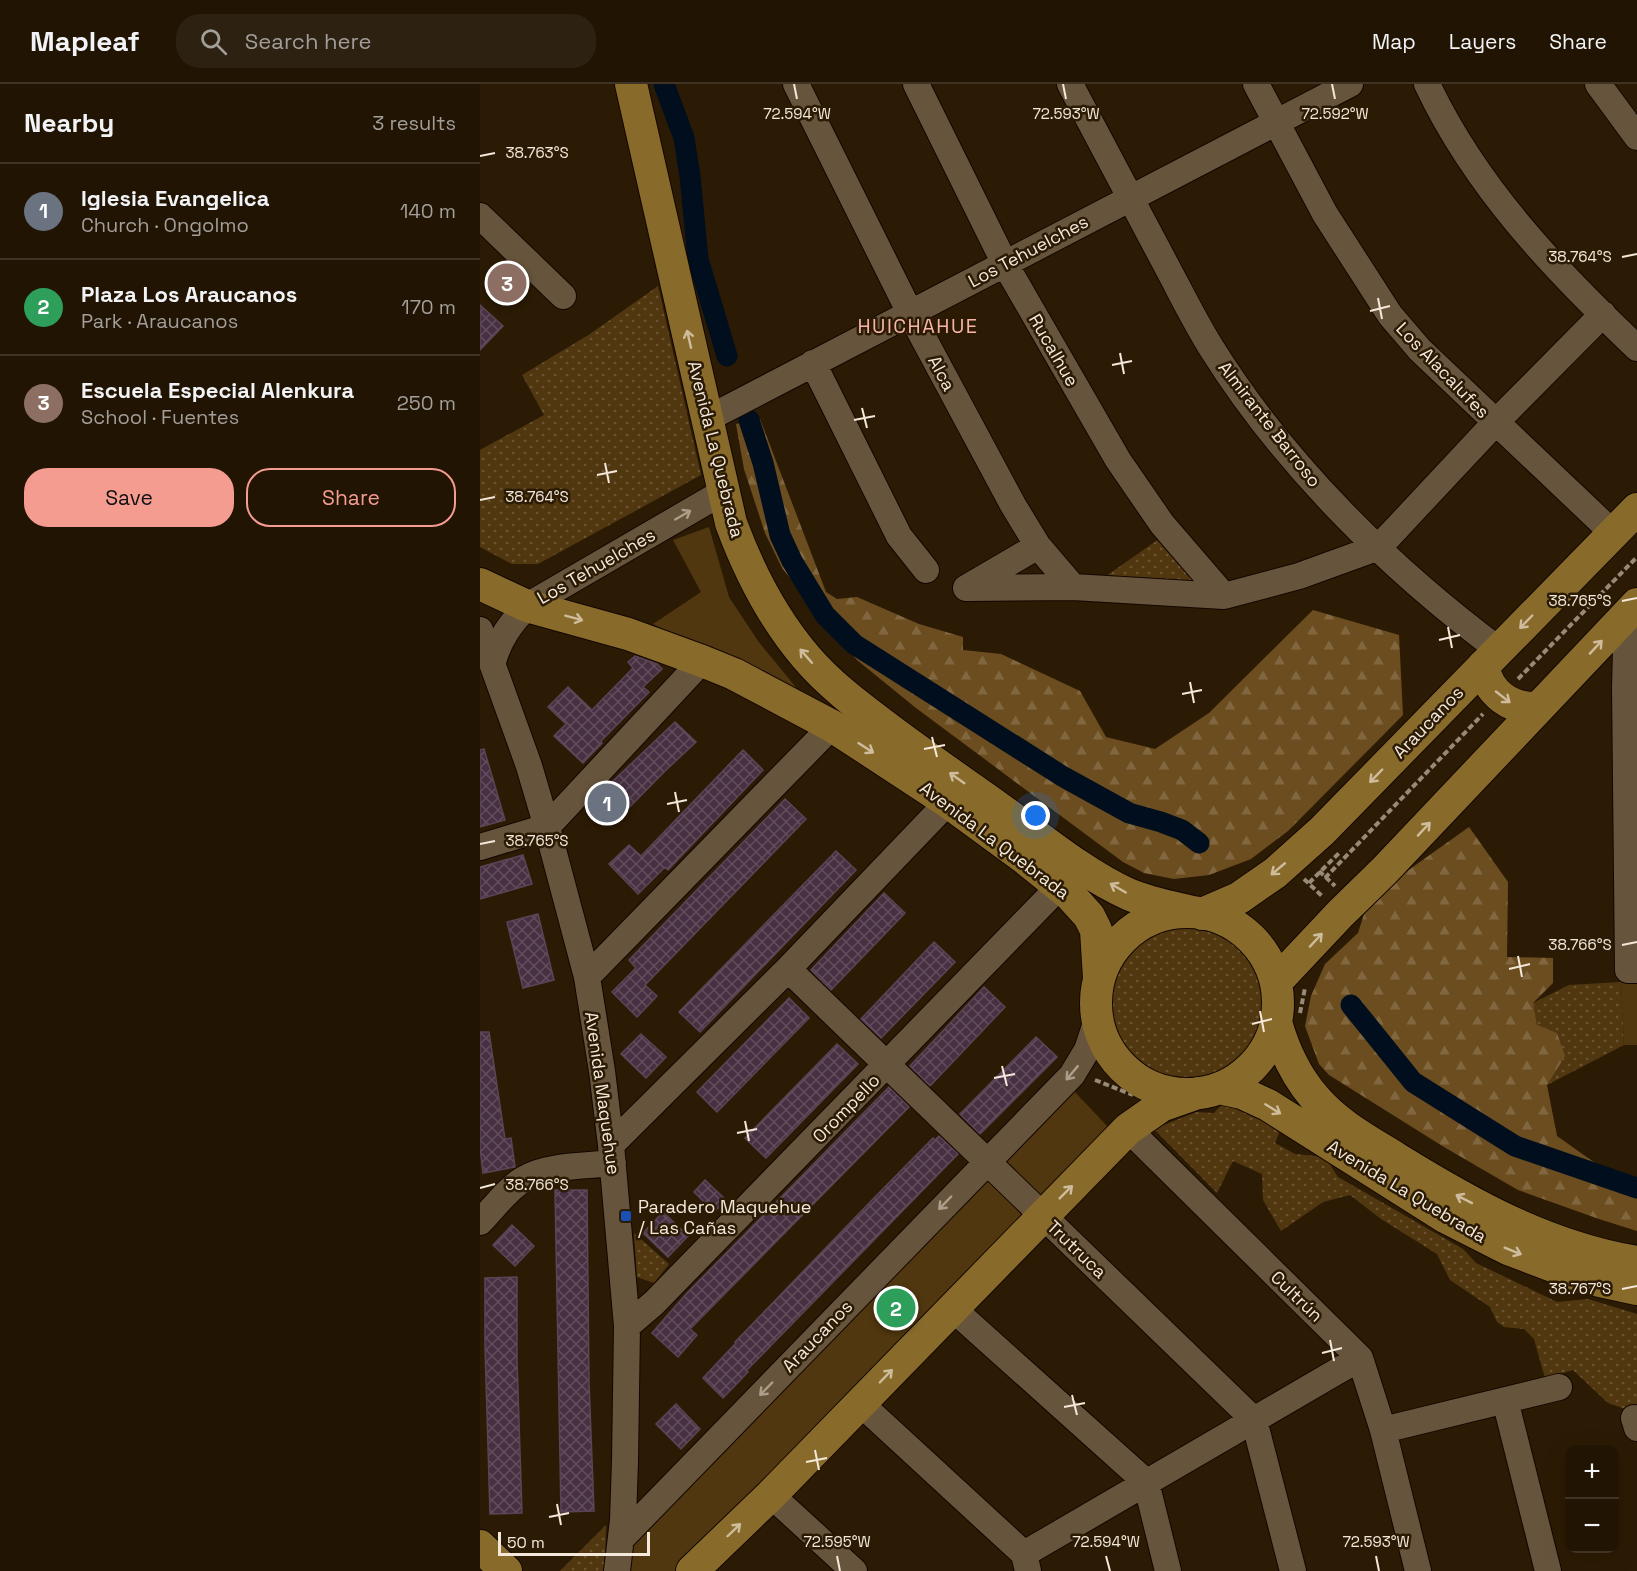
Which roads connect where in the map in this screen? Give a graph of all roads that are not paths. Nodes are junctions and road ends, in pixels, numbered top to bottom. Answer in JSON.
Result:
{"nodes":[{"id":1,"x":631,"y":84,"type":"edge"},
{"id":2,"x":796,"y":84,"type":"edge"},
{"id":3,"x":916,"y":84,"type":"edge"},
{"id":4,"x":1070,"y":84,"type":"edge"},
{"id":5,"x":1256,"y":84,"type":"edge"},
{"id":6,"x":1350,"y":84,"type":"edge"},
{"id":7,"x":1427,"y":84,"type":"edge"},
{"id":8,"x":1598,"y":84,"type":"edge"},
{"id":9,"x":1276,"y":123,"type":"junction"},
{"id":10,"x":1637,"y":137,"type":"edge"},
{"id":11,"x":1131,"y":198,"type":"junction"},
{"id":12,"x":480,"y":216,"type":"edge"},
{"id":13,"x":1005,"y":264,"type":"junction"},
{"id":14,"x":563,"y":296,"type":"dead end"},
{"id":15,"x":910,"y":313,"type":"junction"},
{"id":16,"x":1603,"y":314,"type":"junction"},
{"id":17,"x":1637,"y":348,"type":"edge"},
{"id":18,"x":813,"y":363,"type":"junction"},
{"id":19,"x":707,"y":418,"type":"junction"},
{"id":20,"x":1495,"y":423,"type":"junction"},
{"id":21,"x":723,"y":492,"type":"junction"},
{"id":22,"x":1637,"y":509,"type":"edge"},
{"id":23,"x":1614,"y":534,"type":"junction"},
{"id":24,"x":1038,"y":546,"type":"junction"},
{"id":25,"x":1379,"y":547,"type":"junction"},
{"id":26,"x":926,"y":570,"type":"dead end"},
{"id":27,"x":480,"y":585,"type":"edge"},
{"id":28,"x":1073,"y":587,"type":"junction"},
{"id":29,"x":1224,"y":596,"type":"junction"},
{"id":30,"x":527,"y":606,"type":"junction"},
{"id":31,"x":1632,"y":609,"type":"edge"},
{"id":32,"x":480,"y":630,"type":"edge"},
{"id":33,"x":1491,"y":658,"type":"junction"},
{"id":34,"x":702,"y":661,"type":"junction"},
{"id":35,"x":490,"y":672,"type":"edge"},
{"id":36,"x":1631,"y":687,"type":"edge"},
{"id":37,"x":1538,"y":708,"type":"junction"},
{"id":38,"x":832,"y":726,"type":"junction"},
{"id":39,"x":1631,"y":783,"type":"edge"},
{"id":40,"x":948,"y":802,"type":"junction"},
{"id":41,"x":547,"y":827,"type":"junction"},
{"id":42,"x":480,"y":847,"type":"edge"},
{"id":43,"x":1632,"y":875,"type":"edge"},
{"id":44,"x":1060,"y":886,"type":"junction"},
{"id":45,"x":1198,"y":913,"type":"junction"},
{"id":46,"x":788,"y":969,"type":"junction"},
{"id":47,"x":1633,"y":970,"type":"edge"},
{"id":48,"x":587,"y":977,"type":"junction"},
{"id":49,"x":1099,"y":978,"type":"junction"},
{"id":50,"x":1276,"y":982,"type":"junction"},
{"id":51,"x":1097,"y":1020,"type":"junction"},
{"id":52,"x":1287,"y":1020,"type":"junction"},
{"id":53,"x":887,"y":1065,"type":"junction"},
{"id":54,"x":1208,"y":1091,"type":"junction"},
{"id":55,"x":1139,"y":1121,"type":"junction"},
{"id":56,"x":612,"y":1154,"type":"junction"},
{"id":57,"x":986,"y":1161,"type":"junction"},
{"id":58,"x":1042,"y":1216,"type":"junction"},
{"id":59,"x":480,"y":1222,"type":"edge"},
{"id":60,"x":1637,"y":1262,"type":"edge"},
{"id":61,"x":1637,"y":1289,"type":"edge"},
{"id":62,"x":952,"y":1308,"type":"junction"},
{"id":63,"x":627,"y":1326,"type":"junction"},
{"id":64,"x":1360,"y":1358,"type":"junction"},
{"id":65,"x":1559,"y":1388,"type":"dead end"},
{"id":66,"x":1505,"y":1400,"type":"junction"},
{"id":67,"x":860,"y":1403,"type":"junction"},
{"id":68,"x":1254,"y":1420,"type":"junction"},
{"id":69,"x":1383,"y":1430,"type":"junction"},
{"id":70,"x":1146,"y":1482,"type":"junction"},
{"id":71,"x":771,"y":1494,"type":"junction"},
{"id":72,"x":621,"y":1539,"type":"junction"},
{"id":73,"x":480,"y":1546,"type":"edge"},
{"id":74,"x":1026,"y":1562,"type":"edge"},
{"id":75,"x":506,"y":1571,"type":"edge"},
{"id":76,"x":618,"y":1571,"type":"edge"},
{"id":77,"x":692,"y":1571,"type":"edge"},
{"id":78,"x":854,"y":1571,"type":"edge"},
{"id":79,"x":1168,"y":1571,"type":"edge"},
{"id":80,"x":1293,"y":1571,"type":"edge"},
{"id":81,"x":1418,"y":1571,"type":"edge"},
{"id":82,"x":1548,"y":1571,"type":"edge"}],
"edges":[{"from":19,"to":1,"type":"main road","name":"Avenida La Quebrada","one_way":true},
{"from":2,"to":15,"type":"street","name":"Alca"},
{"from":3,"to":13,"type":"street","name":"Rucalhue"},
{"from":4,"to":11,"type":"street","name":"Almirante Barroso"},
{"from":5,"to":9,"type":"street","name":"Los Alacalufes"},
{"from":6,"to":9,"type":"street","name":"Los Tehuelches"},
{"from":7,"to":16,"type":"street"},
{"from":8,"to":10,"type":"street"},
{"from":9,"to":11,"type":"street","name":"Los Tehuelches"},
{"from":9,"to":20,"type":"street","name":"Los Alacalufes"},
{"from":11,"to":13,"type":"street","name":"Los Tehuelches"},
{"from":11,"to":25,"type":"street","name":"Almirante Barroso"},
{"from":12,"to":14,"type":"street"},
{"from":13,"to":15,"type":"street","name":"Los Tehuelches"},
{"from":13,"to":29,"type":"street","name":"Rucalhue"},
{"from":15,"to":18,"type":"street","name":"Los Tehuelches"},
{"from":15,"to":24,"type":"street","name":"Alca"},
{"from":16,"to":17,"type":"street"},
{"from":16,"to":20,"type":"street"},
{"from":18,"to":19,"type":"street","name":"Los Tehuelches"},
{"from":18,"to":26,"type":"street"},
{"from":19,"to":21,"type":"main road","name":"Avenida La Quebrada"},
{"from":20,"to":23,"type":"street","name":"Los Alacalufes"},
{"from":20,"to":25,"type":"street"},
{"from":30,"to":21,"type":"street","name":"Los Tehuelches","one_way":true},
{"from":45,"to":21,"type":"main road","name":"Avenida La Quebrada","one_way":true},
{"from":22,"to":23,"type":"main road","name":"Araucanos"},
{"from":23,"to":33,"type":"main road","name":"Araucanos","one_way":true},
{"from":24,"to":28,"type":"street","name":"Alca"},
{"from":24,"to":28,"type":"street"},
{"from":25,"to":29,"type":"street"},
{"from":25,"to":33,"type":"street","name":"Almirante Barroso"},
{"from":27,"to":30,"type":"main road","name":"Avenida La Quebrada"},
{"from":28,"to":29,"type":"street"},
{"from":30,"to":34,"type":"main road","name":"Avenida La Quebrada","one_way":true},
{"from":30,"to":35,"type":"street","name":"Los Tehuelches"},
{"from":31,"to":36,"type":"street"},
{"from":37,"to":31,"type":"main road","one_way":true},
{"from":32,"to":35,"type":"street","name":"Avenida Maquehue"},
{"from":33,"to":37,"type":"main road","one_way":true},
{"from":33,"to":45,"type":"main road","name":"Araucanos","one_way":true},
{"from":34,"to":38,"type":"main road","name":"Avenida La Quebrada"},
{"from":34,"to":41,"type":"street"},
{"from":35,"to":41,"type":"street","name":"Avenida Maquehue"},
{"from":36,"to":39,"type":"street"},
{"from":50,"to":37,"type":"main road","one_way":true},
{"from":38,"to":40,"type":"main road","name":"Avenida La Quebrada","one_way":true},
{"from":38,"to":48,"type":"street"},
{"from":39,"to":43,"type":"street"},
{"from":40,"to":44,"type":"main road","name":"Avenida La Quebrada"},
{"from":40,"to":46,"type":"street"},
{"from":41,"to":42,"type":"street"},
{"from":41,"to":48,"type":"street","name":"Avenida Maquehue"},
{"from":43,"to":47,"type":"street"},
{"from":44,"to":49,"type":"main road","name":"Avenida La Quebrada"},
{"from":44,"to":53,"type":"street","name":"Orompello"},
{"from":45,"to":49,"type":"main road"},
{"from":45,"to":50,"type":"main road"},
{"from":46,"to":53,"type":"street","name":"Trutruca"},
{"from":46,"to":56,"type":"street"},
{"from":48,"to":56,"type":"street","name":"Avenida Maquehue"},
{"from":49,"to":51,"type":"main road"},
{"from":50,"to":52,"type":"main road"},
{"from":51,"to":54,"type":"main road"},
{"from":51,"to":57,"type":"street","name":"Araucanos","one_way":true},
{"from":52,"to":54,"type":"main road"},
{"from":60,"to":52,"type":"main road","name":"Avenida La Quebrada","one_way":true},
{"from":53,"to":57,"type":"street","name":"Trutruca"},
{"from":53,"to":63,"type":"street","name":"Orompello"},
{"from":54,"to":55,"type":"main road"},
{"from":54,"to":61,"type":"main road","name":"Avenida La Quebrada","one_way":true},
{"from":58,"to":55,"type":"main road","one_way":true},
{"from":55,"to":64,"type":"street","name":"Cultrún"},
{"from":56,"to":59,"type":"street"},
{"from":56,"to":63,"type":"street","name":"Avenida Maquehue"},
{"from":57,"to":58,"type":"street","name":"Trutruca"},
{"from":57,"to":72,"type":"street","name":"Araucanos","one_way":true},
{"from":58,"to":62,"type":"main road"},
{"from":58,"to":68,"type":"street","name":"Trutruca"},
{"from":67,"to":62,"type":"main road","one_way":true},
{"from":62,"to":70,"type":"street"},
{"from":63,"to":72,"type":"street","name":"Avenida Maquehue"},
{"from":64,"to":68,"type":"street"},
{"from":64,"to":69,"type":"street","name":"Cultrún"},
{"from":65,"to":66,"type":"street"},
{"from":66,"to":69,"type":"street"},
{"from":66,"to":82,"type":"street"},
{"from":67,"to":71,"type":"main road"},
{"from":67,"to":74,"type":"street"},
{"from":68,"to":70,"type":"street"},
{"from":68,"to":80,"type":"street"},
{"from":69,"to":81,"type":"street","name":"Cultrún"},
{"from":70,"to":74,"type":"street"},
{"from":70,"to":79,"type":"street"},
{"from":77,"to":71,"type":"main road","one_way":true},
{"from":71,"to":78,"type":"street"},
{"from":72,"to":76,"type":"street","name":"Avenida Maquehue"},
{"from":73,"to":75,"type":"main road"}]}
